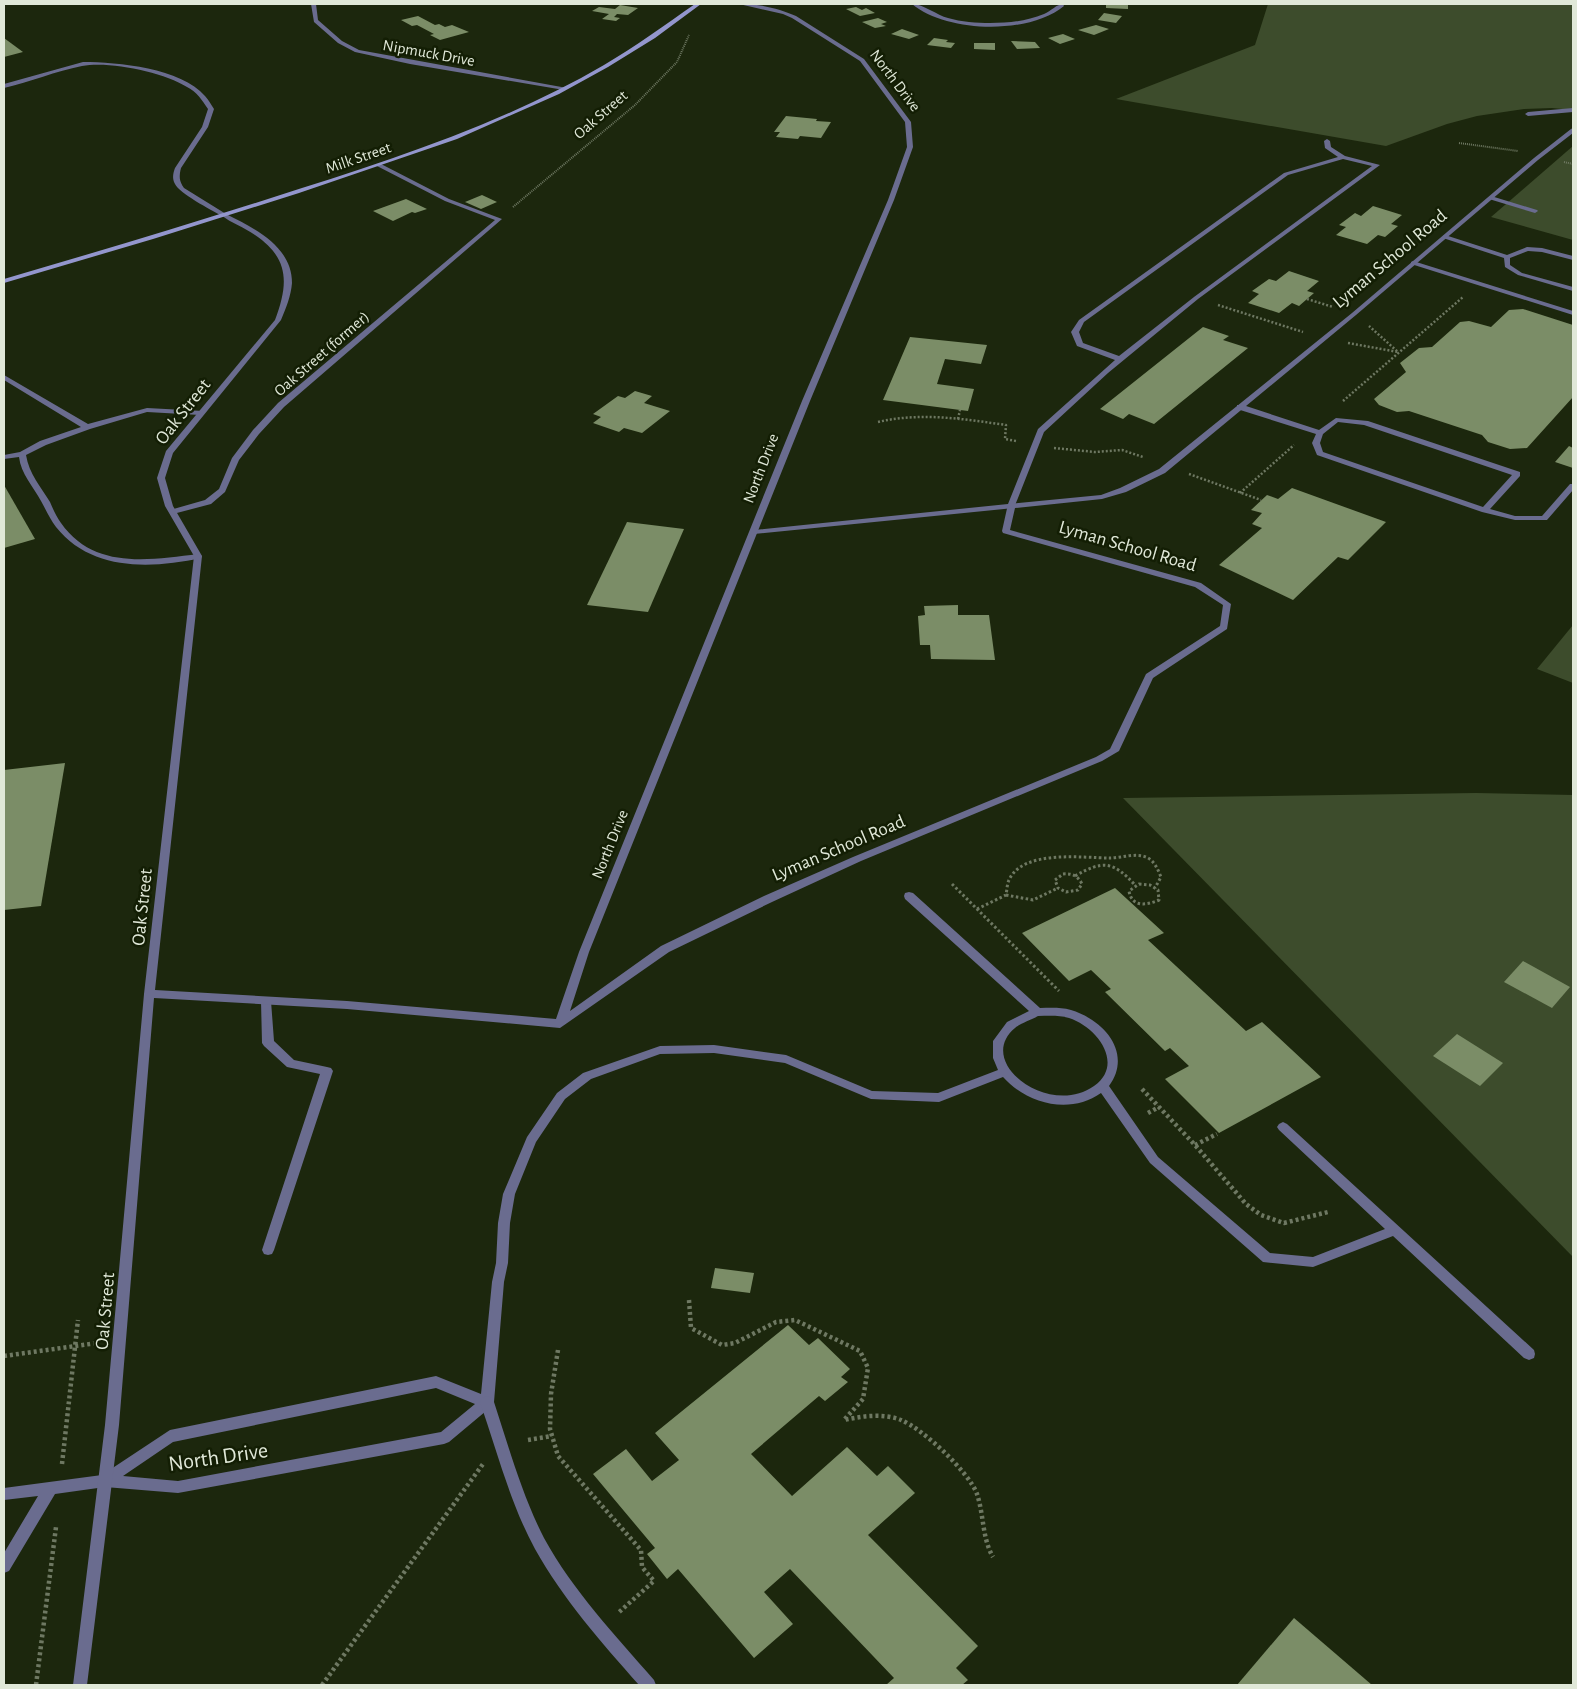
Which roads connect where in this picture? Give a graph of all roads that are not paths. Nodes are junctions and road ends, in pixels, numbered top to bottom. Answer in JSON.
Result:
{"nodes":[{"id":1,"x":312,"y":4,"type":"edge"},
{"id":2,"x":698,"y":4,"type":"edge"},
{"id":3,"x":742,"y":4,"type":"edge"},
{"id":4,"x":915,"y":4,"type":"edge"},
{"id":5,"x":1061,"y":4,"type":"edge"},
{"id":6,"x":4,"y":86,"type":"edge"},
{"id":7,"x":564,"y":88,"type":"junction"},
{"id":8,"x":1573,"y":110,"type":"edge"},
{"id":9,"x":1528,"y":114,"type":"dead end"},
{"id":10,"x":1573,"y":130,"type":"edge"},
{"id":11,"x":1327,"y":141,"type":"dead end"},
{"id":12,"x":1343,"y":157,"type":"junction"},
{"id":13,"x":378,"y":165,"type":"junction"},
{"id":14,"x":1491,"y":198,"type":"junction"},
{"id":15,"x":1535,"y":211,"type":"dead end"},
{"id":16,"x":224,"y":215,"type":"junction"},
{"id":17,"x":1445,"y":237,"type":"junction"},
{"id":18,"x":1507,"y":257,"type":"junction"},
{"id":19,"x":1573,"y":258,"type":"edge"},
{"id":20,"x":1413,"y":263,"type":"junction"},
{"id":21,"x":4,"y":281,"type":"edge"},
{"id":22,"x":1573,"y":289,"type":"edge"},
{"id":23,"x":1573,"y":313,"type":"edge"},
{"id":24,"x":1120,"y":359,"type":"junction"},
{"id":25,"x":4,"y":376,"type":"edge"},
{"id":26,"x":1240,"y":407,"type":"junction"},
{"id":27,"x":200,"y":413,"type":"junction"},
{"id":28,"x":87,"y":427,"type":"junction"},
{"id":29,"x":1320,"y":433,"type":"junction"},
{"id":30,"x":22,"y":454,"type":"junction"},
{"id":31,"x":4,"y":457,"type":"edge"},
{"id":32,"x":1573,"y":486,"type":"edge"},
{"id":33,"x":1011,"y":506,"type":"junction"},
{"id":34,"x":1485,"y":510,"type":"junction"},
{"id":35,"x":173,"y":512,"type":"junction"},
{"id":36,"x":754,"y":532,"type":"junction"},
{"id":37,"x":198,"y":556,"type":"junction"},
{"id":38,"x":910,"y":896,"type":"dead end"},
{"id":39,"x":149,"y":994,"type":"junction"},
{"id":40,"x":266,"y":1001,"type":"junction"},
{"id":41,"x":1037,"y":1012,"type":"junction"},
{"id":42,"x":560,"y":1024,"type":"junction"},
{"id":43,"x":1004,"y":1072,"type":"junction"},
{"id":44,"x":1103,"y":1086,"type":"junction"},
{"id":45,"x":1283,"y":1127,"type":"dead end"},
{"id":46,"x":1396,"y":1230,"type":"junction"},
{"id":47,"x":268,"y":1250,"type":"dead end"},
{"id":48,"x":1529,"y":1354,"type":"dead end"},
{"id":49,"x":487,"y":1402,"type":"junction"},
{"id":50,"x":105,"y":1481,"type":"junction"},
{"id":51,"x":51,"y":1488,"type":"junction"},
{"id":52,"x":4,"y":1494,"type":"edge"},
{"id":53,"x":4,"y":1566,"type":"edge"},
{"id":54,"x":80,"y":1685,"type":"edge"},
{"id":55,"x":650,"y":1685,"type":"edge"}],
"edges":[{"from":1,"to":7,"type":"street","name":"Nipmuck Drive"},
{"from":2,"to":7,"type":"main road","name":"Milk Street"},
{"from":3,"to":36,"type":"street","name":"North Drive"},
{"from":4,"to":5,"type":"street"},
{"from":6,"to":16,"type":"street","name":"Oak Street"},
{"from":7,"to":13,"type":"main road","name":"Milk Street"},
{"from":8,"to":9,"type":"street"},
{"from":10,"to":14,"type":"street","name":"Lyman School Road"},
{"from":11,"to":12,"type":"street"},
{"from":12,"to":24,"type":"street"},
{"from":12,"to":24,"type":"street"},
{"from":13,"to":16,"type":"main road","name":"Milk Street"},
{"from":13,"to":35,"type":"street","name":"Oak Street (former)"},
{"from":14,"to":15,"type":"street"},
{"from":14,"to":17,"type":"street","name":"Lyman School Road"},
{"from":16,"to":21,"type":"main road","name":"Milk Street"},
{"from":16,"to":27,"type":"street","name":"Oak Street"},
{"from":17,"to":18,"type":"street"},
{"from":17,"to":20,"type":"street","name":"Lyman School Road"},
{"from":18,"to":19,"type":"street"},
{"from":18,"to":22,"type":"street"},
{"from":20,"to":23,"type":"street"},
{"from":20,"to":26,"type":"street","name":"Lyman School Road"},
{"from":24,"to":33,"type":"street"},
{"from":25,"to":28,"type":"street"},
{"from":26,"to":29,"type":"street"},
{"from":26,"to":33,"type":"street","name":"Lyman School Road"},
{"from":27,"to":28,"type":"street"},
{"from":27,"to":35,"type":"street","name":"Oak Street"},
{"from":28,"to":30,"type":"street"},
{"from":29,"to":34,"type":"street"},
{"from":29,"to":34,"type":"street"},
{"from":30,"to":31,"type":"street"},
{"from":30,"to":37,"type":"street"},
{"from":32,"to":34,"type":"street"},
{"from":33,"to":36,"type":"street"},
{"from":33,"to":42,"type":"street","name":"Lyman School Road"},
{"from":35,"to":37,"type":"street","name":"Oak Street"},
{"from":36,"to":42,"type":"street","name":"North Drive"},
{"from":37,"to":39,"type":"street","name":"Oak Street"},
{"from":38,"to":41,"type":"street"},
{"from":39,"to":40,"type":"street"},
{"from":39,"to":50,"type":"street","name":"Oak Street"},
{"from":40,"to":42,"type":"street"},
{"from":40,"to":47,"type":"street"},
{"from":41,"to":43,"type":"street"},
{"from":41,"to":44,"type":"street"},
{"from":43,"to":44,"type":"street"},
{"from":43,"to":49,"type":"street"},
{"from":44,"to":46,"type":"street"},
{"from":45,"to":46,"type":"street"},
{"from":46,"to":48,"type":"street"},
{"from":49,"to":50,"type":"street","name":"North Drive"},
{"from":49,"to":50,"type":"street","name":"North Drive"},
{"from":49,"to":55,"type":"street"},
{"from":50,"to":51,"type":"street"},
{"from":50,"to":54,"type":"street","name":"Oak Street"},
{"from":51,"to":52,"type":"street"},
{"from":51,"to":53,"type":"street"}]}
